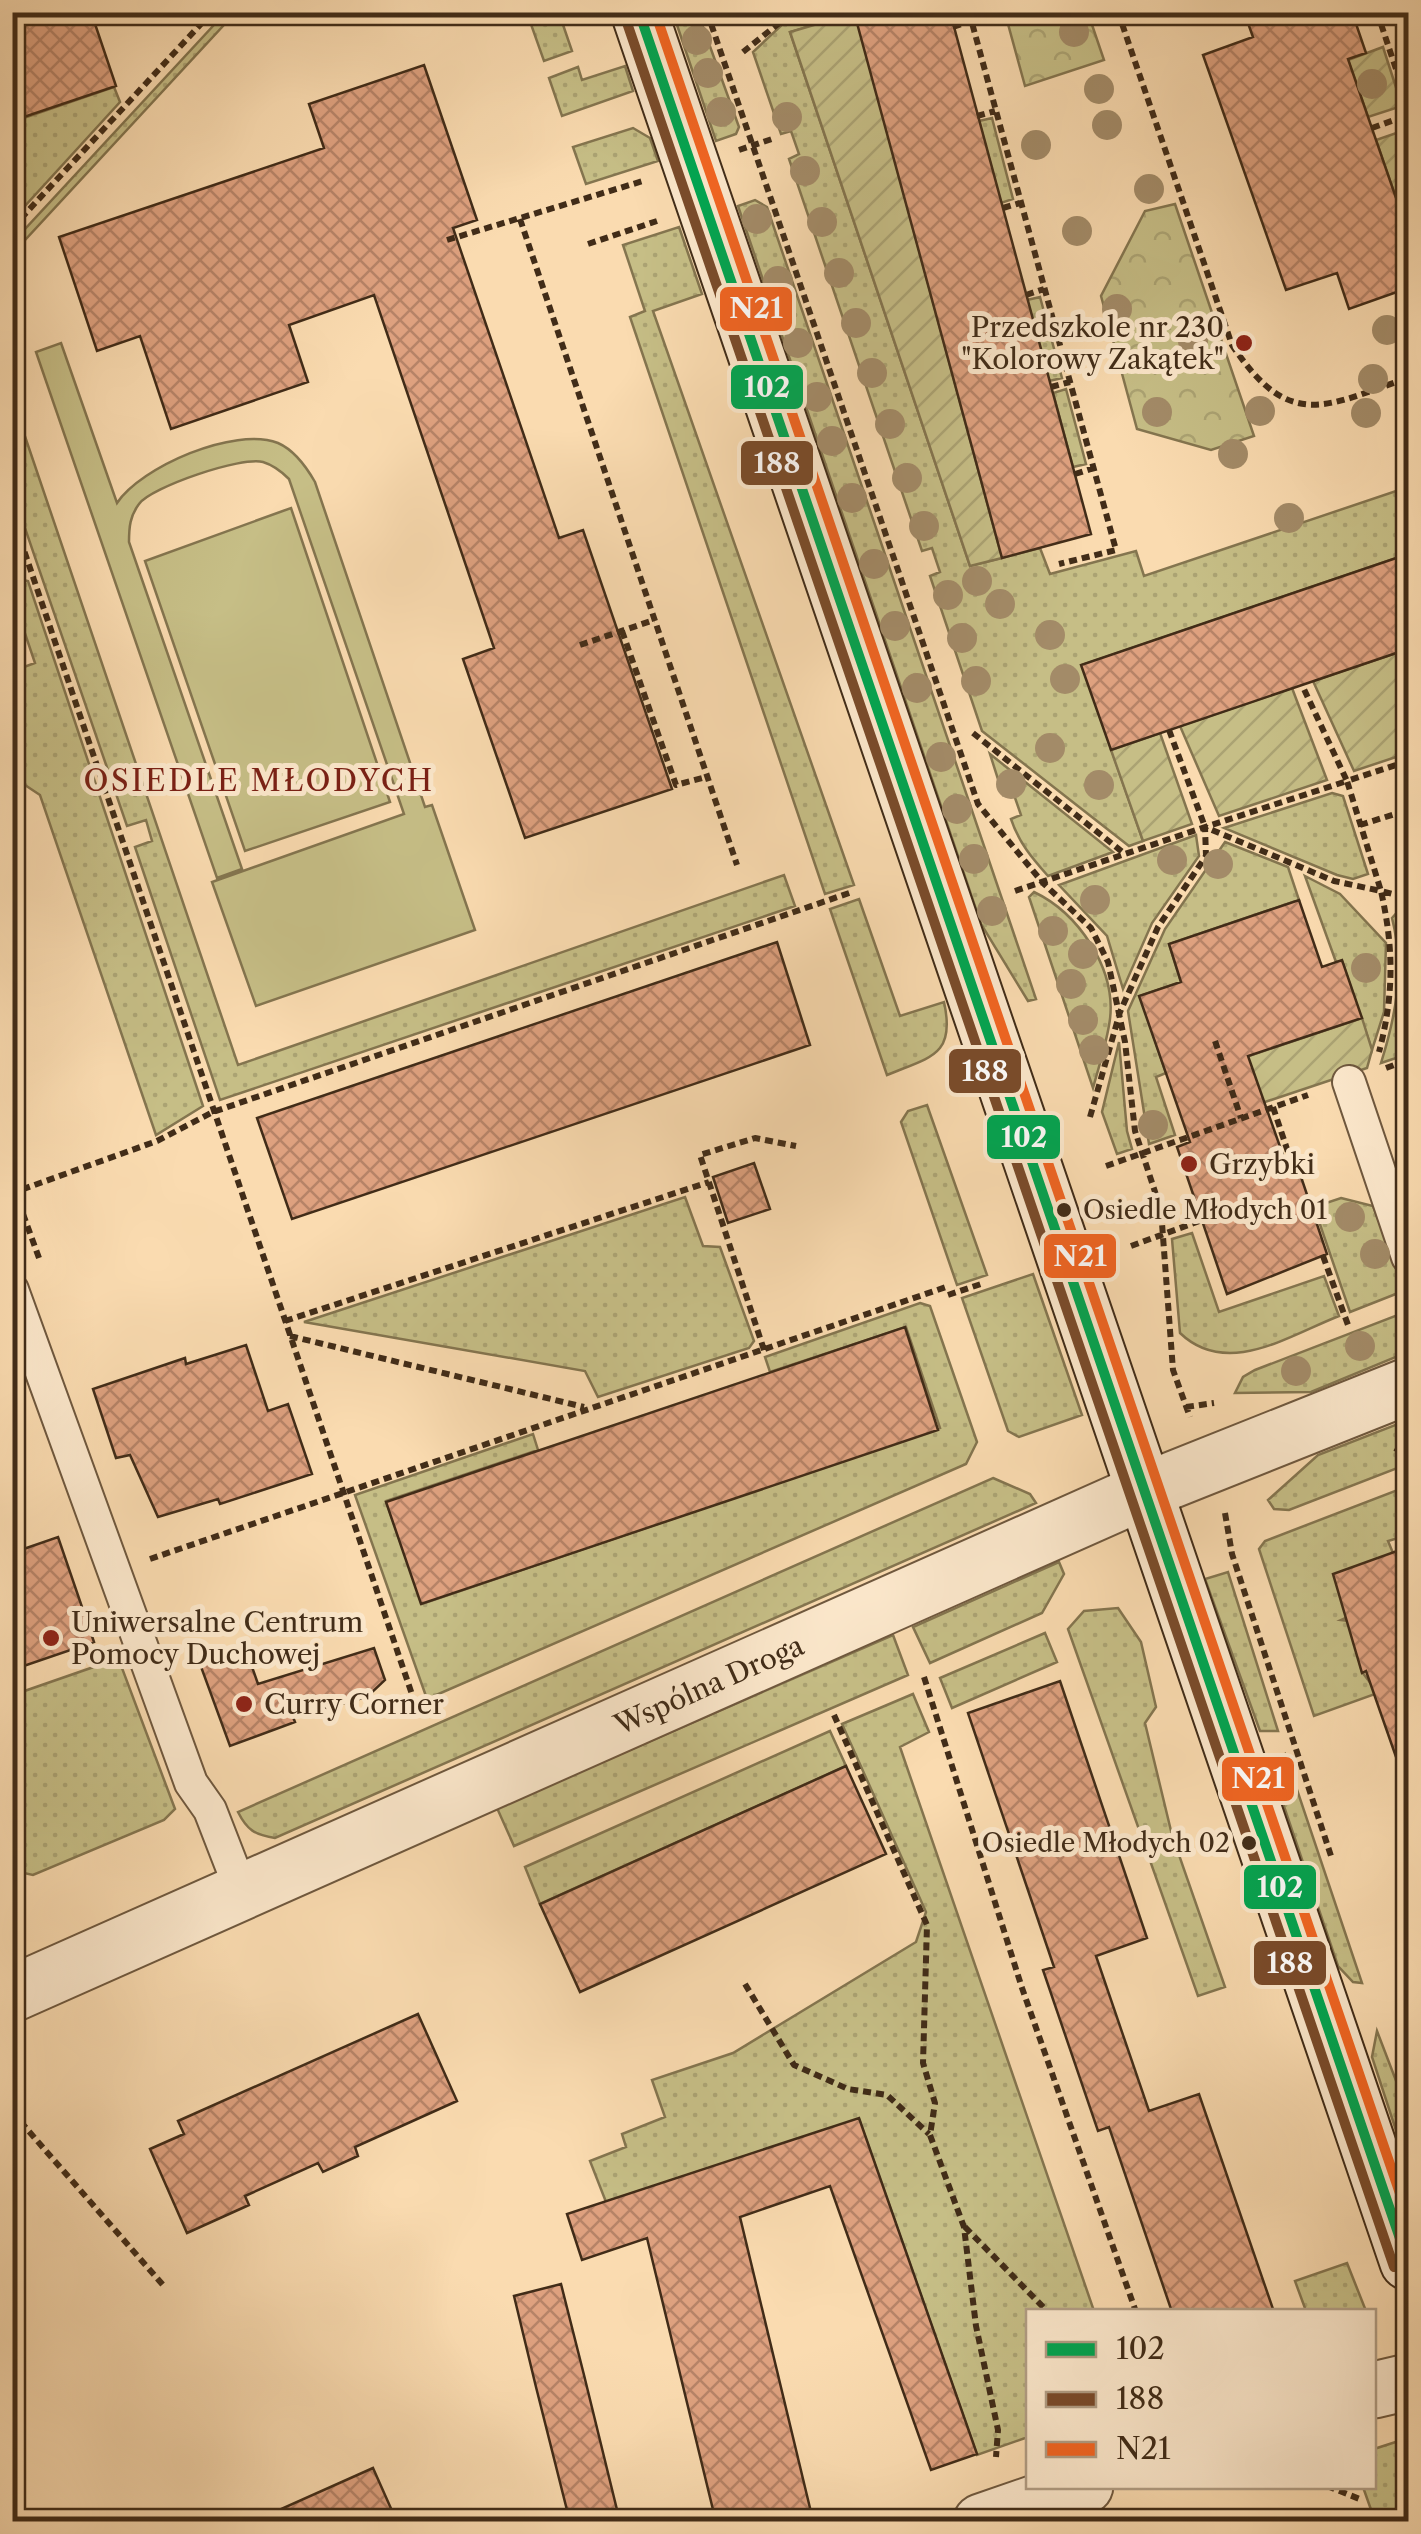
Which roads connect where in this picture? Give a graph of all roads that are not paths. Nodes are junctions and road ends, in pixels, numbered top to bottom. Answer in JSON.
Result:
{"nodes":[{"id":1,"x":638,"y":12,"type":"edge"},
{"id":2,"x":1361,"y":1077,"type":"road end"},
{"id":3,"x":1408,"y":1257,"type":"edge"},
{"id":4,"x":12,"y":1290,"type":"edge"},
{"id":5,"x":1408,"y":1386,"type":"edge"},
{"id":6,"x":1142,"y":1492,"type":"junction"},
{"id":7,"x":242,"y":1895,"type":"junction"},
{"id":8,"x":12,"y":1994,"type":"edge"},
{"id":9,"x":1408,"y":2262,"type":"edge"},
{"id":10,"x":1408,"y":2382,"type":"edge"},
{"id":11,"x":1376,"y":2390,"type":"edge"},
{"id":12,"x":1076,"y":2489,"type":"edge"},
{"id":13,"x":980,"y":2522,"type":"edge"}],
"edges":[{"from":1,"to":6,"type":"street"},
{"from":2,"to":3,"type":"lane"},
{"from":4,"to":7,"type":"lane"},
{"from":5,"to":6,"type":"street","name":"Wspólna Droga"},
{"from":6,"to":7,"type":"street","name":"Wspólna Droga"},
{"from":6,"to":9,"type":"street"},
{"from":7,"to":8,"type":"street","name":"Wspólna Droga"},
{"from":10,"to":11,"type":"street"},
{"from":12,"to":13,"type":"street"}]}
